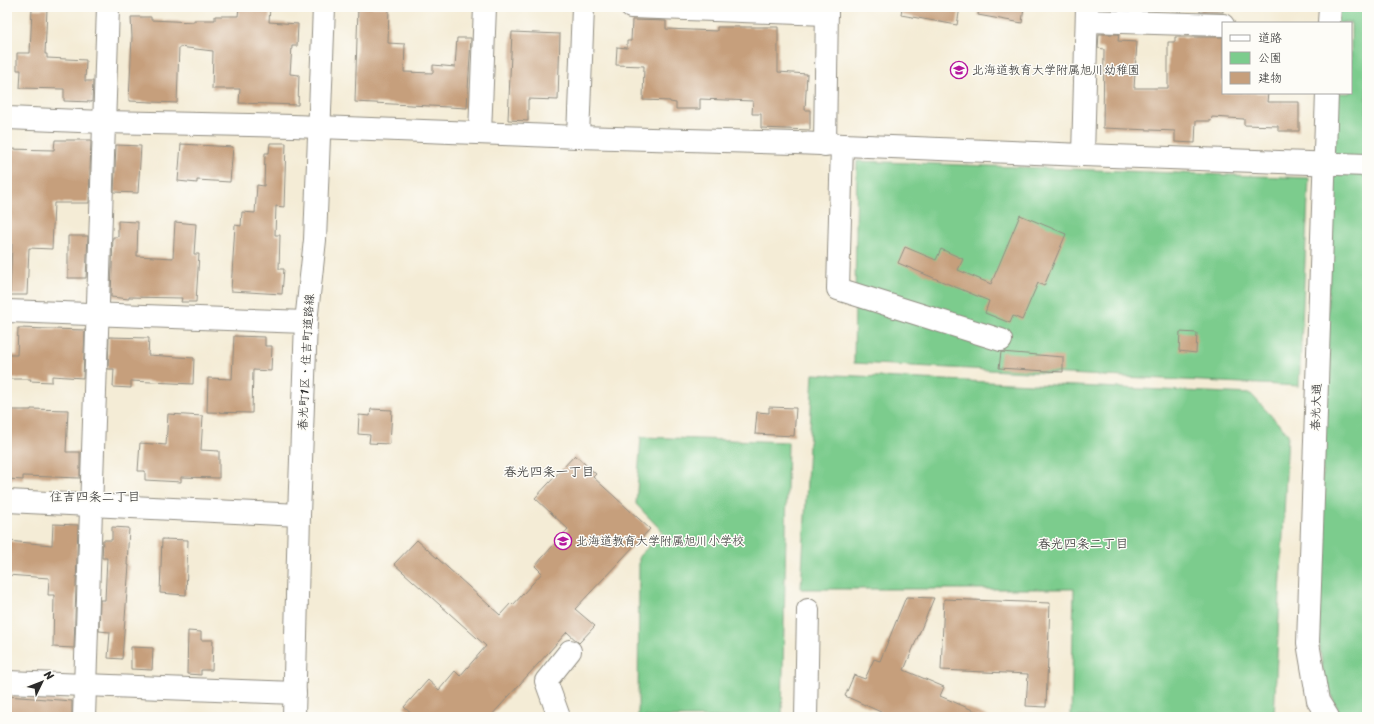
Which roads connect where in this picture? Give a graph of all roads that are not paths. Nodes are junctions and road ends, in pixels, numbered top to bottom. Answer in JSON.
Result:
{"nodes":[{"id":1,"x":108,"y":7,"type":"edge"},
{"id":2,"x":324,"y":7,"type":"edge"},
{"id":3,"x":484,"y":7,"type":"edge"},
{"id":4,"x":583,"y":7,"type":"edge"},
{"id":5,"x":631,"y":7,"type":"edge"},
{"id":6,"x":1330,"y":7,"type":"edge"},
{"id":7,"x":827,"y":10,"type":"edge"},
{"id":8,"x":1087,"y":14,"type":"edge"},
{"id":9,"x":1329,"y":22,"type":"edge"},
{"id":10,"x":1222,"y":25,"type":"edge"},
{"id":11,"x":1327,"y":94,"type":"edge"},
{"id":12,"x":7,"y":118,"type":"edge"},
{"id":13,"x":103,"y":122,"type":"junction"},
{"id":14,"x":319,"y":127,"type":"junction"},
{"id":15,"x":480,"y":133,"type":"junction"},
{"id":16,"x":578,"y":137,"type":"junction"},
{"id":17,"x":833,"y":145,"type":"junction"},
{"id":18,"x":1083,"y":155,"type":"junction"},
{"id":19,"x":1324,"y":164,"type":"junction"},
{"id":20,"x":1367,"y":165,"type":"edge"},
{"id":21,"x":7,"y":311,"type":"edge"},
{"id":22,"x":98,"y":314,"type":"junction"},
{"id":23,"x":306,"y":322,"type":"junction"},
{"id":24,"x":1001,"y":340,"type":"dead end"},
{"id":25,"x":7,"y":502,"type":"edge"},
{"id":26,"x":90,"y":505,"type":"junction"},
{"id":27,"x":298,"y":515,"type":"junction"},
{"id":28,"x":808,"y":610,"type":"dead end"},
{"id":29,"x":570,"y":652,"type":"dead end"},
{"id":30,"x":7,"y":682,"type":"edge"},
{"id":31,"x":85,"y":684,"type":"junction"},
{"id":32,"x":295,"y":693,"type":"junction"},
{"id":33,"x":84,"y":717,"type":"edge"},
{"id":34,"x":294,"y":717,"type":"edge"},
{"id":35,"x":559,"y":717,"type":"edge"},
{"id":36,"x":806,"y":717,"type":"edge"},
{"id":37,"x":1328,"y":717,"type":"edge"}],
"edges":[{"from":1,"to":13,"type":"street"},
{"from":2,"to":14,"type":"street","name":"春光町1区・住吉町道路線"},
{"from":3,"to":15,"type":"street"},
{"from":4,"to":16,"type":"street"},
{"from":5,"to":7,"type":"street"},
{"from":6,"to":9,"type":"street"},
{"from":7,"to":17,"type":"street"},
{"from":8,"to":10,"type":"street"},
{"from":8,"to":18,"type":"street"},
{"from":11,"to":19,"type":"street","name":"春光大通"},
{"from":12,"to":13,"type":"street"},
{"from":13,"to":14,"type":"street"},
{"from":13,"to":22,"type":"street"},
{"from":14,"to":15,"type":"street"},
{"from":14,"to":23,"type":"street","name":"春光町1区・住吉町道路線"},
{"from":15,"to":16,"type":"street"},
{"from":16,"to":17,"type":"street"},
{"from":17,"to":18,"type":"street"},
{"from":17,"to":24,"type":"street"},
{"from":18,"to":19,"type":"street"},
{"from":19,"to":20,"type":"street"},
{"from":19,"to":37,"type":"street","name":"春光大通"},
{"from":21,"to":22,"type":"street"},
{"from":22,"to":23,"type":"street"},
{"from":22,"to":26,"type":"street"},
{"from":23,"to":27,"type":"street","name":"春光町1区・住吉町道路線"},
{"from":25,"to":26,"type":"street"},
{"from":26,"to":27,"type":"street"},
{"from":26,"to":31,"type":"street"},
{"from":27,"to":32,"type":"street","name":"春光町1区・住吉町道路線"},
{"from":28,"to":36,"type":"street"},
{"from":29,"to":35,"type":"street"},
{"from":30,"to":31,"type":"street"},
{"from":31,"to":32,"type":"street"},
{"from":31,"to":33,"type":"street"},
{"from":32,"to":34,"type":"street","name":"春光町1区・住吉町道路線"}]}
